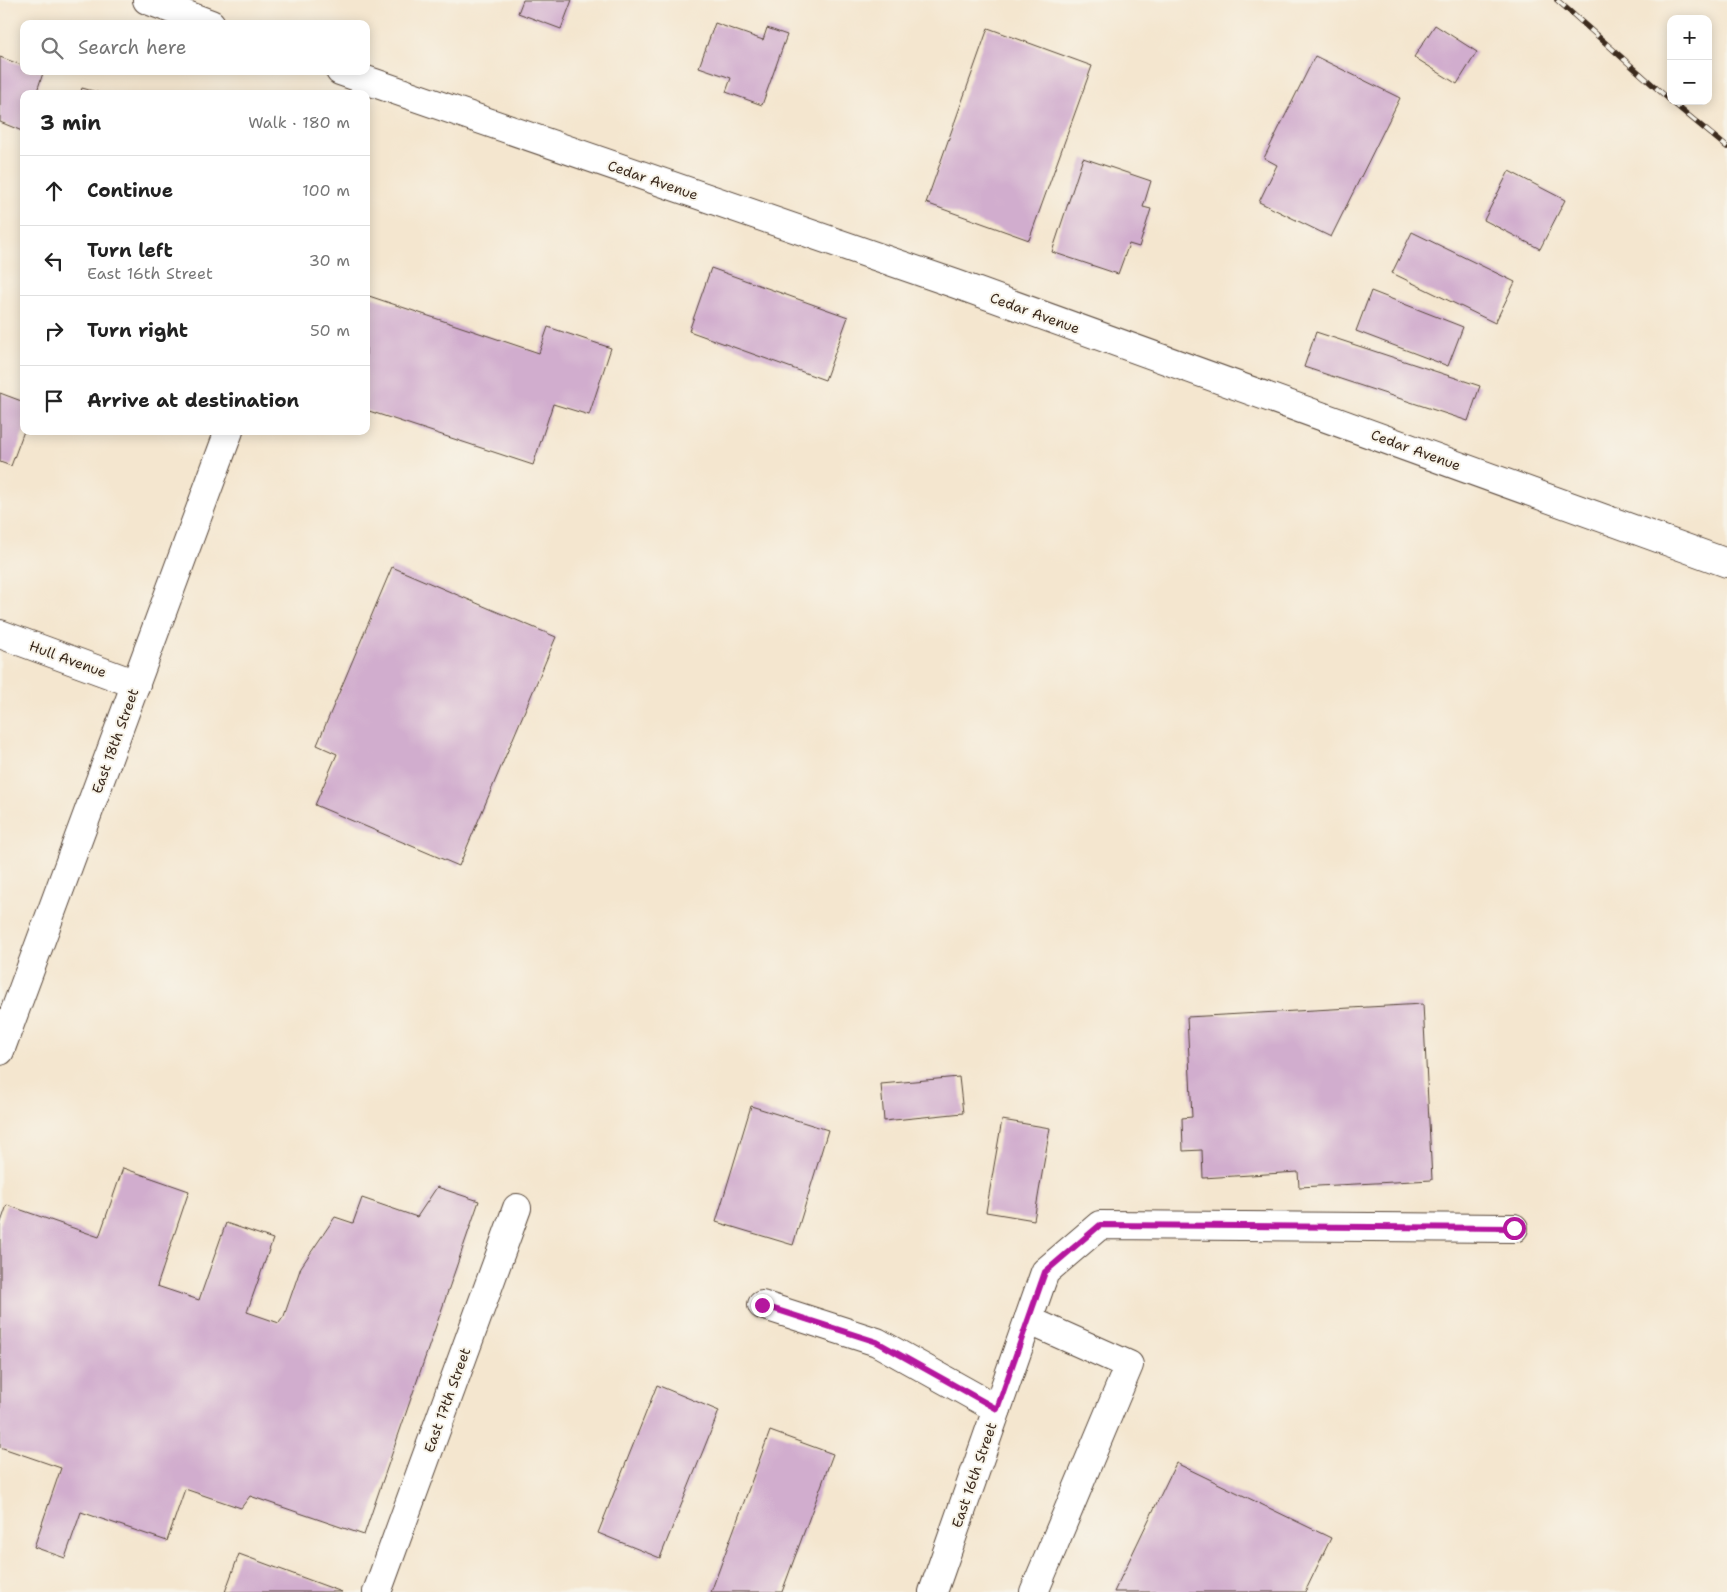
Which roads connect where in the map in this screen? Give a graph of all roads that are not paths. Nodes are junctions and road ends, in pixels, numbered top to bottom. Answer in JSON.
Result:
{"nodes":[{"id":1,"x":147,"y":0,"type":"edge"},
{"id":2,"x":200,"y":20,"type":"edge"},
{"id":3,"x":351,"y":81,"type":"edge"},
{"id":4,"x":228,"y":435,"type":"edge"},
{"id":5,"x":1727,"y":563,"type":"edge"},
{"id":6,"x":0,"y":634,"type":"edge"},
{"id":7,"x":136,"y":684,"type":"junction"},
{"id":8,"x":0,"y":1051,"type":"edge"},
{"id":9,"x":517,"y":1208,"type":"dead end"},
{"id":10,"x":1514,"y":1228,"type":"dead end"},
{"id":11,"x":762,"y":1305,"type":"dead end"},
{"id":12,"x":1028,"y":1320,"type":"junction"},
{"id":13,"x":997,"y":1409,"type":"junction"},
{"id":14,"x":377,"y":1592,"type":"edge"},
{"id":15,"x":933,"y":1592,"type":"edge"},
{"id":16,"x":1034,"y":1592,"type":"edge"}],
"edges":[{"from":1,"to":2,"type":"street"},
{"from":3,"to":5,"type":"street","name":"Cedar Avenue"},
{"from":4,"to":7,"type":"street","name":"East 18th Street"},
{"from":6,"to":7,"type":"street","name":"Hull Avenue"},
{"from":7,"to":8,"type":"street","name":"East 18th Street"},
{"from":9,"to":14,"type":"street","name":"East 17th Street"},
{"from":10,"to":12,"type":"street","name":"East 16th Street"},
{"from":11,"to":13,"type":"street"},
{"from":12,"to":13,"type":"street","name":"East 16th Street"},
{"from":12,"to":16,"type":"street"},
{"from":13,"to":15,"type":"street","name":"East 16th Street"}]}
